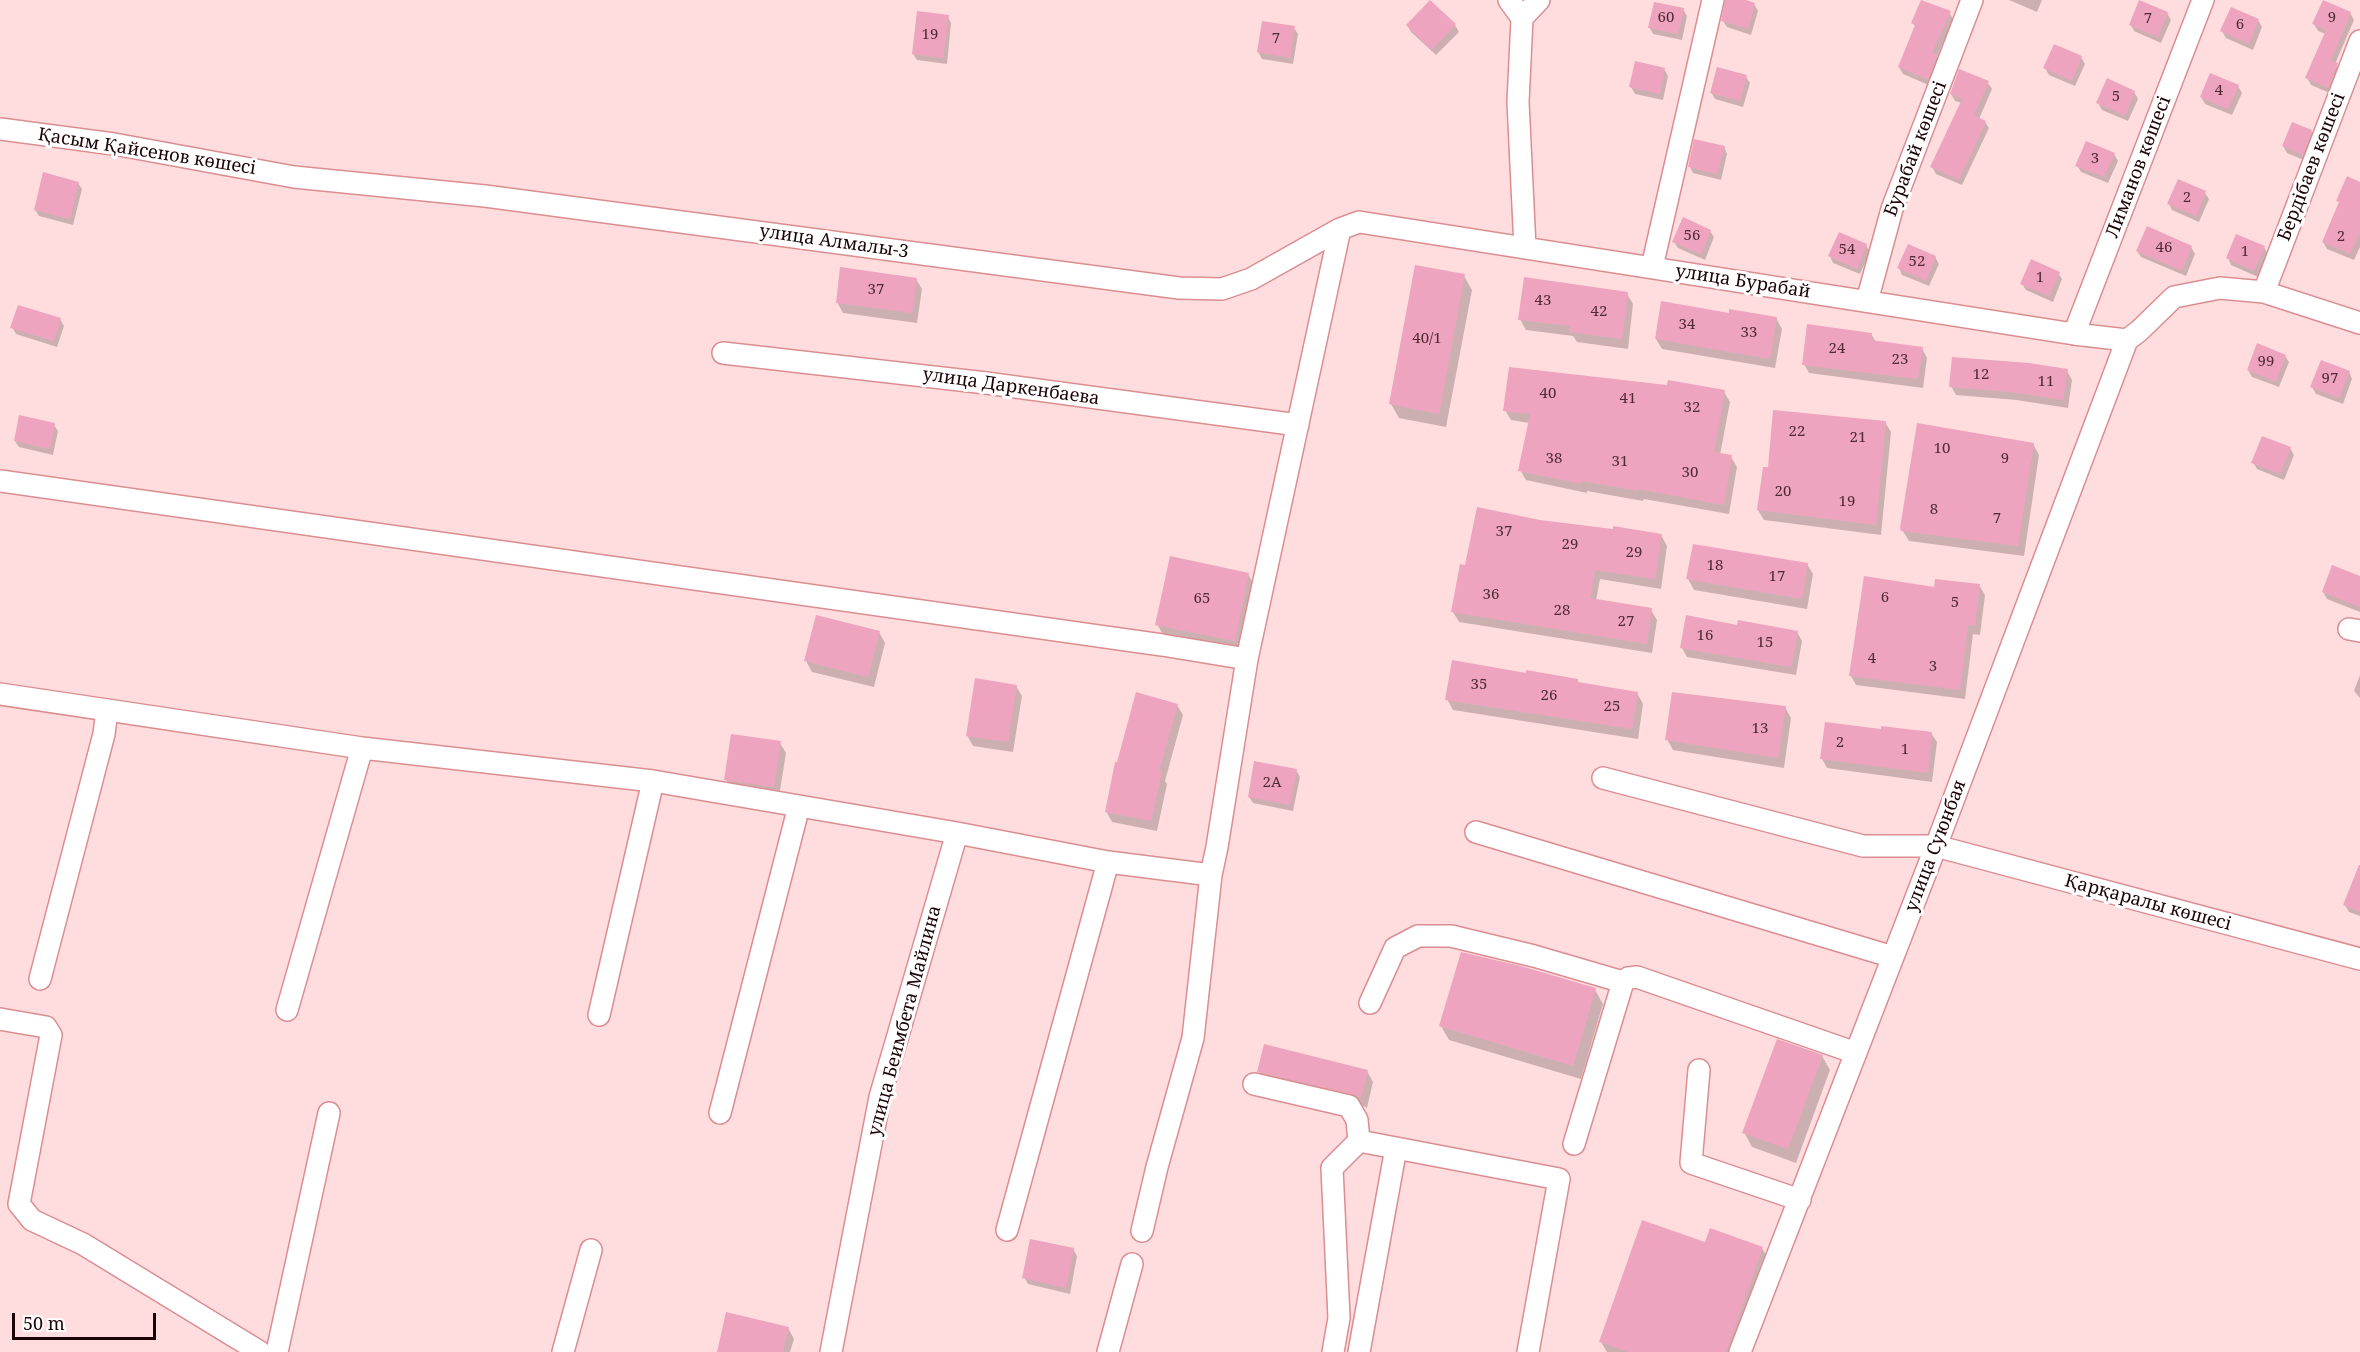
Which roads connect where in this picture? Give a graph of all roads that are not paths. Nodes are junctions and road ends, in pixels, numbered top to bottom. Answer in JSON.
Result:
{"nodes":[{"id":1,"x":1509,"y":0,"type":"edge"},
{"id":2,"x":1539,"y":0,"type":"edge"},
{"id":3,"x":1713,"y":0,"type":"edge"},
{"id":4,"x":1972,"y":0,"type":"edge"},
{"id":5,"x":2203,"y":0,"type":"edge"},
{"id":6,"x":1522,"y":18,"type":"junction"},
{"id":7,"x":2360,"y":41,"type":"edge"},
{"id":8,"x":0,"y":129,"type":"edge"},
{"id":9,"x":294,"y":177,"type":"joint"},
{"id":10,"x":1350,"y":226,"type":"junction"},
{"id":11,"x":1525,"y":248,"type":"junction"},
{"id":12,"x":1652,"y":267,"type":"junction"},
{"id":13,"x":2264,"y":292,"type":"junction"},
{"id":14,"x":1867,"y":301,"type":"junction"},
{"id":15,"x":2360,"y":324,"type":"edge"},
{"id":16,"x":2074,"y":334,"type":"junction"},
{"id":17,"x":2127,"y":339,"type":"junction"},
{"id":18,"x":723,"y":353,"type":"dead end"},
{"id":19,"x":1298,"y":425,"type":"junction"},
{"id":20,"x":0,"y":481,"type":"edge"},
{"id":21,"x":1246,"y":659,"type":"junction"},
{"id":22,"x":0,"y":694,"type":"edge"},
{"id":23,"x":107,"y":710,"type":"junction"},
{"id":24,"x":362,"y":748,"type":"junction"},
{"id":25,"x":1603,"y":778,"type":"dead end"},
{"id":26,"x":652,"y":781,"type":"junction"},
{"id":27,"x":799,"y":807,"type":"junction"},
{"id":28,"x":1476,"y":832,"type":"dead end"},
{"id":29,"x":957,"y":834,"type":"junction"},
{"id":30,"x":1936,"y":846,"type":"junction"},
{"id":31,"x":1108,"y":862,"type":"junction"},
{"id":32,"x":1211,"y":875,"type":"junction"},
{"id":33,"x":1893,"y":957,"type":"junction"},
{"id":34,"x":2360,"y":959,"type":"edge"},
{"id":35,"x":40,"y":979,"type":"dead end"},
{"id":36,"x":1623,"y":982,"type":"junction"},
{"id":37,"x":1370,"y":1003,"type":"dead end"},
{"id":38,"x":287,"y":1010,"type":"dead end"},
{"id":39,"x":599,"y":1015,"type":"dead end"},
{"id":40,"x":0,"y":1019,"type":"edge"},
{"id":41,"x":1856,"y":1053,"type":"junction"},
{"id":42,"x":1699,"y":1070,"type":"dead end"},
{"id":43,"x":1254,"y":1084,"type":"dead end"},
{"id":44,"x":329,"y":1113,"type":"dead end"},
{"id":45,"x":720,"y":1113,"type":"dead end"},
{"id":46,"x":1359,"y":1141,"type":"junction"},
{"id":47,"x":1574,"y":1144,"type":"dead end"},
{"id":48,"x":1396,"y":1148,"type":"junction"},
{"id":49,"x":1800,"y":1200,"type":"junction"},
{"id":50,"x":1007,"y":1230,"type":"dead end"},
{"id":51,"x":1142,"y":1231,"type":"dead end"},
{"id":52,"x":591,"y":1250,"type":"dead end"},
{"id":53,"x":1132,"y":1264,"type":"dead end"},
{"id":54,"x":260,"y":1352,"type":"edge"},
{"id":55,"x":277,"y":1352,"type":"edge"},
{"id":56,"x":563,"y":1352,"type":"edge"},
{"id":57,"x":831,"y":1352,"type":"edge"},
{"id":58,"x":1108,"y":1352,"type":"edge"},
{"id":59,"x":1333,"y":1352,"type":"edge"},
{"id":60,"x":1359,"y":1352,"type":"edge"},
{"id":61,"x":1528,"y":1352,"type":"edge"},
{"id":62,"x":1740,"y":1352,"type":"edge"}],
"edges":[{"from":1,"to":6,"type":"street"},
{"from":2,"to":6,"type":"street"},
{"from":3,"to":12,"type":"street"},
{"from":4,"to":14,"type":"street","name":"Бурабай көшесі"},
{"from":5,"to":16,"type":"street","name":"Лиманов көшесі"},
{"from":6,"to":11,"type":"street"},
{"from":7,"to":13,"type":"street","name":"Бердібаев көшесі"},
{"from":8,"to":9,"type":"street","name":"Қасым Қайсенов көшесі"},
{"from":9,"to":10,"type":"street","name":"улица Алмалы-3"},
{"from":10,"to":11,"type":"street","name":"улица Бурабай"},
{"from":10,"to":19,"type":"street"},
{"from":11,"to":12,"type":"street","name":"улица Бурабай"},
{"from":12,"to":14,"type":"street","name":"улица Бурабай"},
{"from":13,"to":15,"type":"street"},
{"from":13,"to":17,"type":"street"},
{"from":14,"to":16,"type":"street","name":"улица Бурабай"},
{"from":16,"to":17,"type":"street","name":"улица Бурабай"},
{"from":17,"to":30,"type":"street","name":"улица Суюнбая"},
{"from":18,"to":19,"type":"street","name":"улица Даркенбаева"},
{"from":19,"to":21,"type":"street"},
{"from":20,"to":21,"type":"street"},
{"from":21,"to":32,"type":"street"},
{"from":22,"to":23,"type":"street"},
{"from":23,"to":24,"type":"street"},
{"from":23,"to":35,"type":"street"},
{"from":24,"to":26,"type":"street"},
{"from":24,"to":38,"type":"street"},
{"from":25,"to":30,"type":"street","name":"Қарқаралы көшесі"},
{"from":26,"to":27,"type":"street"},
{"from":26,"to":39,"type":"street"},
{"from":27,"to":29,"type":"street"},
{"from":27,"to":45,"type":"street"},
{"from":28,"to":33,"type":"street"},
{"from":29,"to":31,"type":"street"},
{"from":29,"to":57,"type":"street","name":"улица Беимбета Майлина"},
{"from":30,"to":33,"type":"street","name":"улица Суюнбая"},
{"from":30,"to":34,"type":"street","name":"Қарқаралы көшесі"},
{"from":31,"to":32,"type":"street"},
{"from":31,"to":50,"type":"street"},
{"from":32,"to":51,"type":"street"},
{"from":33,"to":41,"type":"street","name":"улица Суюнбая"},
{"from":36,"to":37,"type":"street"},
{"from":36,"to":41,"type":"street"},
{"from":36,"to":47,"type":"street"},
{"from":40,"to":54,"type":"street"},
{"from":41,"to":49,"type":"street","name":"улица Суюнбая"},
{"from":42,"to":49,"type":"street"},
{"from":43,"to":46,"type":"street"},
{"from":44,"to":55,"type":"street"},
{"from":46,"to":48,"type":"street"},
{"from":46,"to":59,"type":"street"},
{"from":48,"to":60,"type":"street"},
{"from":48,"to":61,"type":"street"},
{"from":49,"to":62,"type":"street","name":"улица Суюнбая"},
{"from":52,"to":56,"type":"street"},
{"from":53,"to":58,"type":"street"}]}
